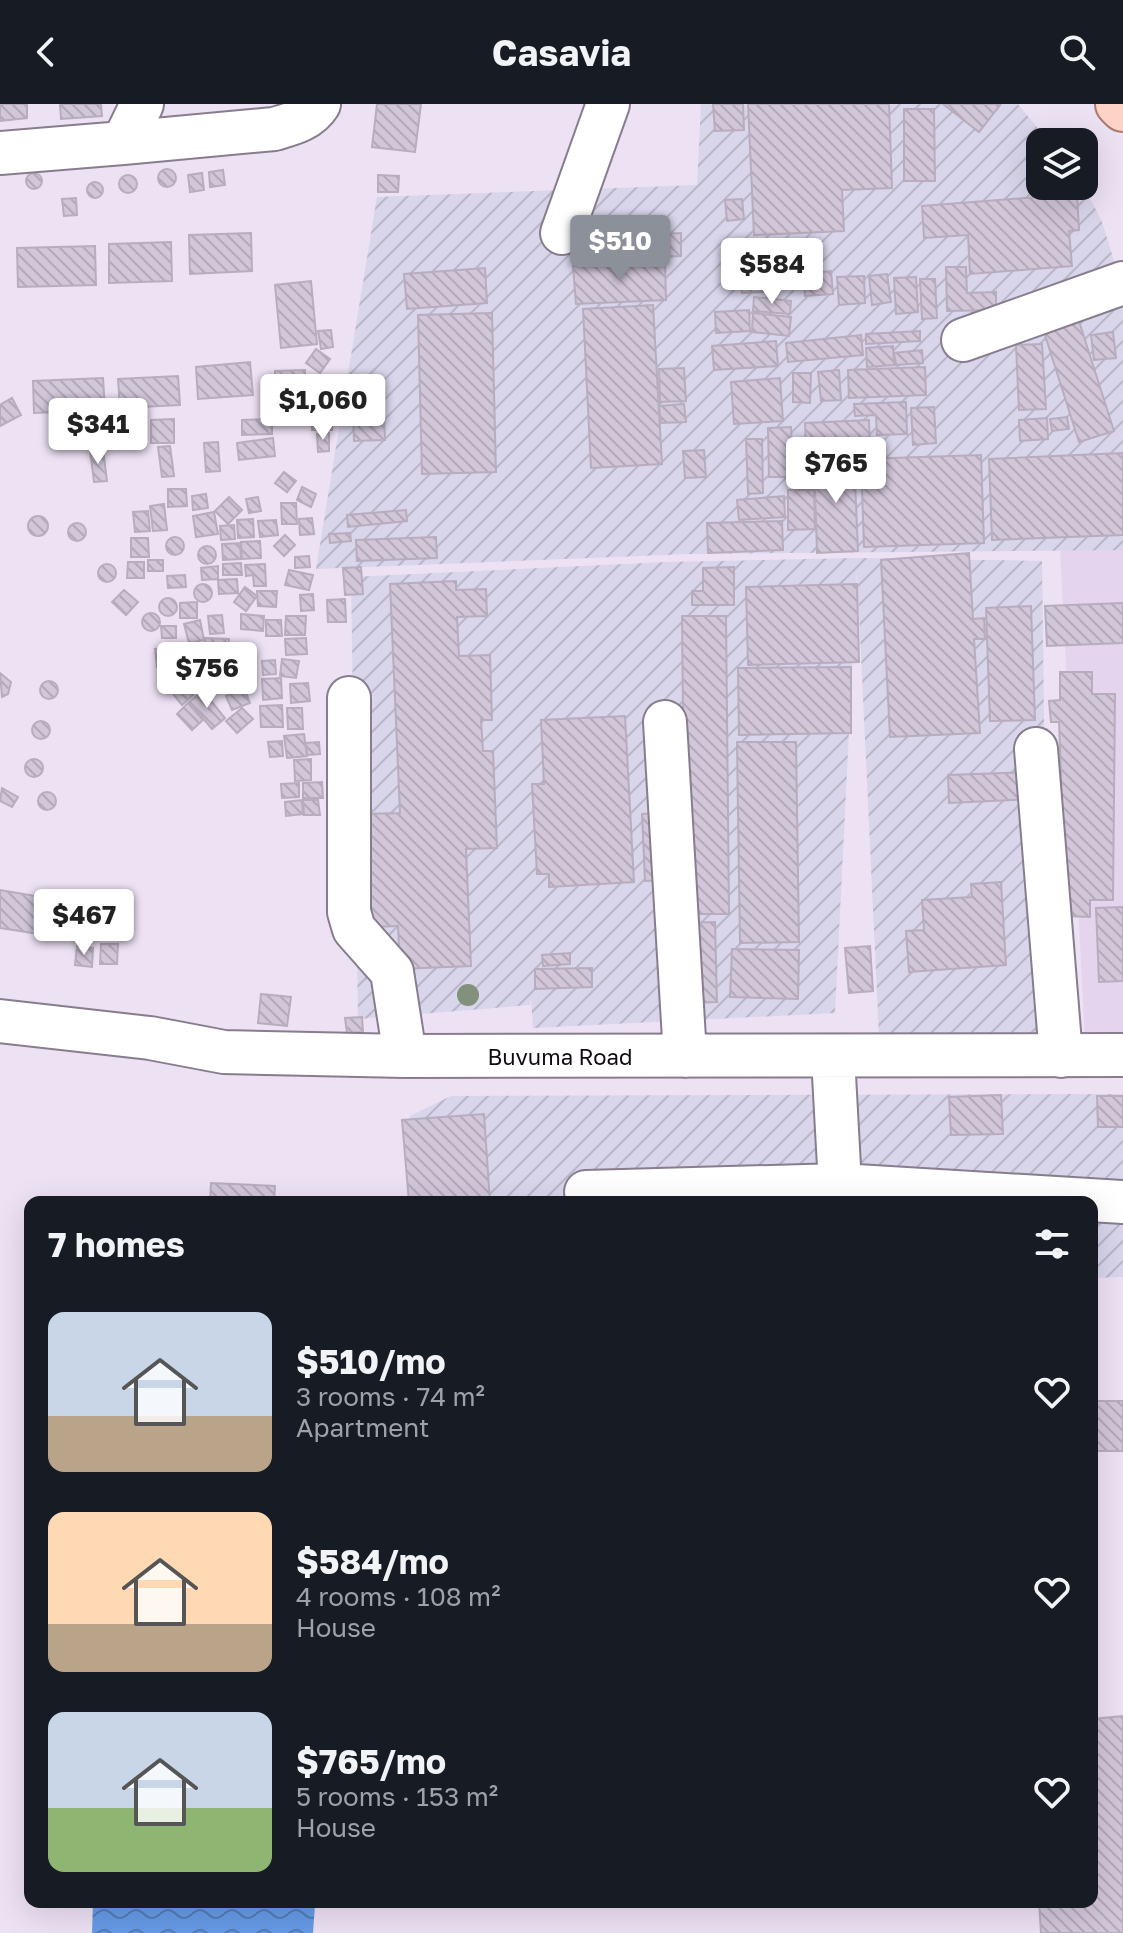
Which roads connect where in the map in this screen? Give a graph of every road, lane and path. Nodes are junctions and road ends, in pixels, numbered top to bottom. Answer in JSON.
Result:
{"nodes":[{"id":1,"x":142,"y":104,"type":"edge"},
{"id":2,"x":319,"y":104,"type":"edge"},
{"id":3,"x":608,"y":104,"type":"edge"},
{"id":4,"x":1118,"y":104,"type":"edge"},
{"id":5,"x":1123,"y":109,"type":"edge"},
{"id":6,"x":123,"y":143,"type":"junction"},
{"id":7,"x":0,"y":153,"type":"edge"},
{"id":8,"x":562,"y":233,"type":"dead end"},
{"id":9,"x":1123,"y":283,"type":"edge"},
{"id":10,"x":963,"y":340,"type":"dead end"},
{"id":11,"x":349,"y":698,"type":"dead end"},
{"id":12,"x":665,"y":722,"type":"dead end"},
{"id":13,"x":1036,"y":749,"type":"dead end"},
{"id":14,"x":0,"y":1021,"type":"edge"},
{"id":15,"x":1123,"y":1055,"type":"edge"},
{"id":16,"x":405,"y":1056,"type":"junction"},
{"id":17,"x":685,"y":1056,"type":"junction"},
{"id":18,"x":1061,"y":1056,"type":"junction"},
{"id":19,"x":833,"y":1057,"type":"junction"},
{"id":20,"x":840,"y":1185,"type":"junction"},
{"id":21,"x":586,"y":1192,"type":"dead end"},
{"id":22,"x":1023,"y":1196,"type":"edge"},
{"id":23,"x":1098,"y":1200,"type":"edge"},
{"id":24,"x":1123,"y":1202,"type":"edge"}],
"edges":[{"from":1,"to":6,"type":"street"},
{"from":2,"to":6,"type":"street"},
{"from":3,"to":8,"type":"street"},
{"from":4,"to":5,"type":"main road"},
{"from":6,"to":7,"type":"street"},
{"from":9,"to":10,"type":"street"},
{"from":11,"to":16,"type":"street"},
{"from":12,"to":17,"type":"street"},
{"from":13,"to":18,"type":"street"},
{"from":14,"to":16,"type":"street","name":"Buvuma Road"},
{"from":15,"to":18,"type":"street","name":"Buvuma Road"},
{"from":16,"to":17,"type":"street","name":"Buvuma Road"},
{"from":17,"to":19,"type":"street","name":"Buvuma Road"},
{"from":18,"to":19,"type":"street","name":"Buvuma Road"},
{"from":19,"to":20,"type":"street"},
{"from":20,"to":21,"type":"street"},
{"from":20,"to":22,"type":"street"},
{"from":23,"to":24,"type":"street"}]}
